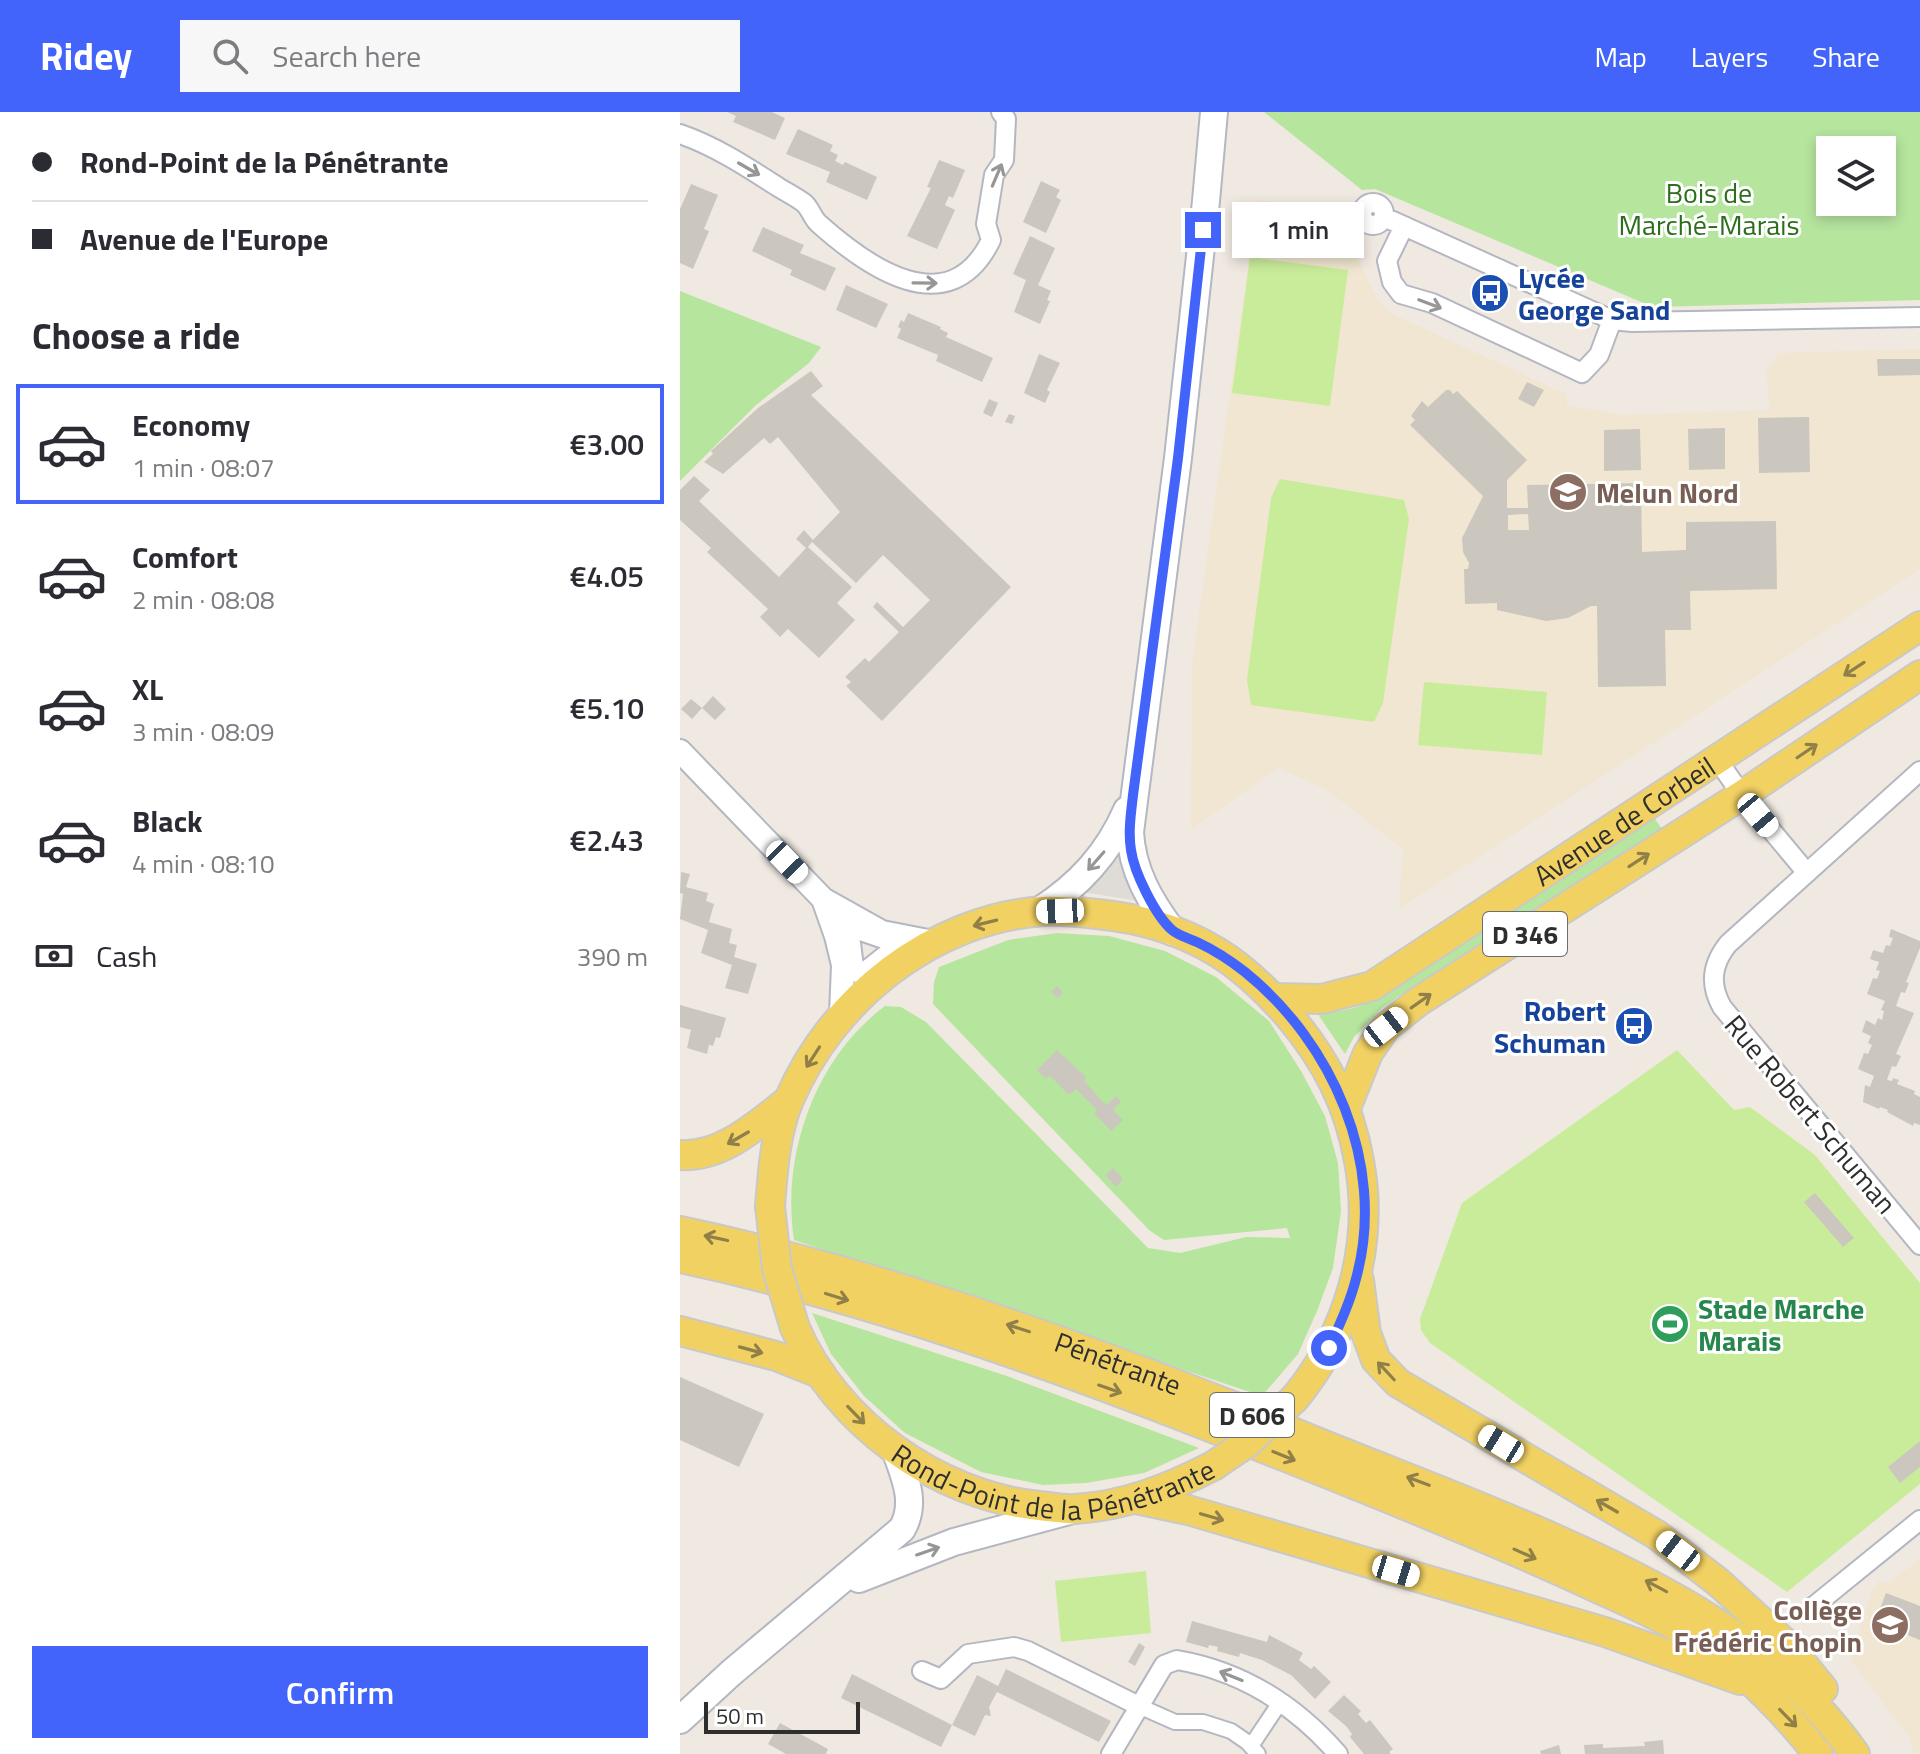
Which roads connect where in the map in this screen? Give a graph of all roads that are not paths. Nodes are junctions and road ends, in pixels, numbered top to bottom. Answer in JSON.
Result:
{"nodes":[{"id":1,"x":1001,"y":112,"type":"edge"},
{"id":2,"x":1213,"y":118,"type":"edge"},
{"id":3,"x":680,"y":134,"type":"edge"},
{"id":4,"x":1384,"y":217,"type":"dead end"},
{"id":5,"x":1404,"y":226,"type":"junction"},
{"id":6,"x":1920,"y":317,"type":"edge"},
{"id":7,"x":1612,"y":320,"type":"junction"},
{"id":8,"x":1920,"y":626,"type":"edge"},
{"id":9,"x":1920,"y":675,"type":"edge"},
{"id":10,"x":680,"y":751,"type":"edge"},
{"id":11,"x":1716,"y":758,"type":"junction"},
{"id":12,"x":1920,"y":771,"type":"edge"},
{"id":13,"x":1133,"y":795,"type":"junction"},
{"id":14,"x":1742,"y":795,"type":"junction"},
{"id":15,"x":1807,"y":873,"type":"junction"},
{"id":16,"x":823,"y":899,"type":"junction"},
{"id":17,"x":1039,"y":911,"type":"junction"},
{"id":18,"x":1173,"y":932,"type":"junction"},
{"id":19,"x":933,"y":942,"type":"junction"},
{"id":20,"x":1273,"y":998,"type":"junction"},
{"id":21,"x":841,"y":1014,"type":"junction"},
{"id":22,"x":788,"y":1101,"type":"junction"},
{"id":23,"x":1346,"y":1108,"type":"junction"},
{"id":24,"x":680,"y":1155,"type":"edge"},
{"id":25,"x":680,"y":1231,"type":"edge"},
{"id":26,"x":1920,"y":1245,"type":"edge"},
{"id":27,"x":680,"y":1258,"type":"edge"},
{"id":28,"x":1358,"y":1273,"type":"junction"},
{"id":29,"x":680,"y":1331,"type":"edge"},
{"id":30,"x":821,"y":1374,"type":"junction"},
{"id":31,"x":896,"y":1452,"type":"junction"},
{"id":32,"x":1136,"y":1499,"type":"junction"},
{"id":33,"x":1074,"y":1509,"type":"junction"},
{"id":34,"x":1920,"y":1520,"type":"edge"},
{"id":35,"x":830,"y":1591,"type":"junction"},
{"id":36,"x":1814,"y":1606,"type":"dead end"},
{"id":37,"x":922,"y":1671,"type":"dead end"},
{"id":38,"x":1754,"y":1685,"type":"junction"},
{"id":39,"x":1281,"y":1701,"type":"junction"},
{"id":40,"x":1141,"y":1707,"type":"junction"},
{"id":41,"x":680,"y":1720,"type":"edge"},
{"id":42,"x":1255,"y":1750,"type":"edge"},
{"id":43,"x":1330,"y":1751,"type":"edge"},
{"id":44,"x":1111,"y":1754,"type":"edge"},
{"id":45,"x":1818,"y":1754,"type":"edge"},
{"id":46,"x":1855,"y":1754,"type":"edge"}],
"edges":[{"from":3,"to":1,"type":"street","one_way":true},
{"from":2,"to":13,"type":"main road"},
{"from":4,"to":5,"type":"street"},
{"from":5,"to":7,"type":"street"},
{"from":5,"to":7,"type":"street","one_way":true},
{"from":6,"to":7,"type":"street"},
{"from":8,"to":11,"type":"main road","name":"Avenue de Corbeil","number":"D 346","one_way":true},
{"from":14,"to":9,"type":"main road","number":"D 346","one_way":true},
{"from":10,"to":16,"type":"street"},
{"from":11,"to":14,"type":"street"},
{"from":11,"to":20,"type":"main road","name":"Avenue de Corbeil","number":"D 346"},
{"from":12,"to":15,"type":"street","name":"Rue Robert Schuman"},
{"from":13,"to":17,"type":"main road","one_way":true},
{"from":13,"to":18,"type":"main road"},
{"from":14,"to":15,"type":"street"},
{"from":23,"to":14,"type":"main road","number":"D 346","one_way":true},
{"from":15,"to":26,"type":"street","name":"Rue Robert Schuman"},
{"from":16,"to":19,"type":"street"},
{"from":16,"to":21,"type":"street"},
{"from":17,"to":18,"type":"main road","name":"Rond-Point de la Pénétrante"},
{"from":17,"to":19,"type":"main road","name":"Rond-Point de la Pénétrante","one_way":true},
{"from":18,"to":20,"type":"main road","name":"Rond-Point de la Pénétrante"},
{"from":19,"to":21,"type":"main road","name":"Rond-Point de la Pénétrante"},
{"from":20,"to":23,"type":"main road","name":"Rond-Point de la Pénétrante"},
{"from":21,"to":22,"type":"main road","name":"Rond-Point de la Pénétrante","one_way":true},
{"from":22,"to":24,"type":"main road","one_way":true},
{"from":22,"to":30,"type":"main road","name":"Rond-Point de la Pénétrante","bridge":true},
{"from":23,"to":28,"type":"main road","name":"Rond-Point de la Pénétrante"},
{"from":46,"to":25,"type":"main road","name":"Pénétrante","number":"D 606","one_way":true},
{"from":27,"to":38,"type":"main road","name":"Pénétrante","number":"D 606","one_way":true},
{"from":28,"to":32,"type":"main road","name":"Rond-Point de la Pénétrante","bridge":true},
{"from":46,"to":28,"type":"main road","one_way":true},
{"from":29,"to":30,"type":"main road","one_way":true},
{"from":30,"to":31,"type":"main road","name":"Rond-Point de la Pénétrante","one_way":true},
{"from":31,"to":33,"type":"main road","name":"Rond-Point de la Pénétrante"},
{"from":31,"to":35,"type":"main road"},
{"from":32,"to":33,"type":"main road","name":"Rond-Point de la Pénétrante"},
{"from":32,"to":38,"type":"main road","one_way":true},
{"from":35,"to":33,"type":"main road","one_way":true},
{"from":34,"to":36,"type":"street"},
{"from":35,"to":41,"type":"main road"},
{"from":37,"to":40,"type":"street"},
{"from":38,"to":45,"type":"main road","number":"D 606","one_way":true},
{"from":39,"to":40,"type":"street","one_way":true},
{"from":39,"to":42,"type":"street"},
{"from":39,"to":43,"type":"street"},
{"from":40,"to":42,"type":"street"},
{"from":40,"to":44,"type":"street"}]}
